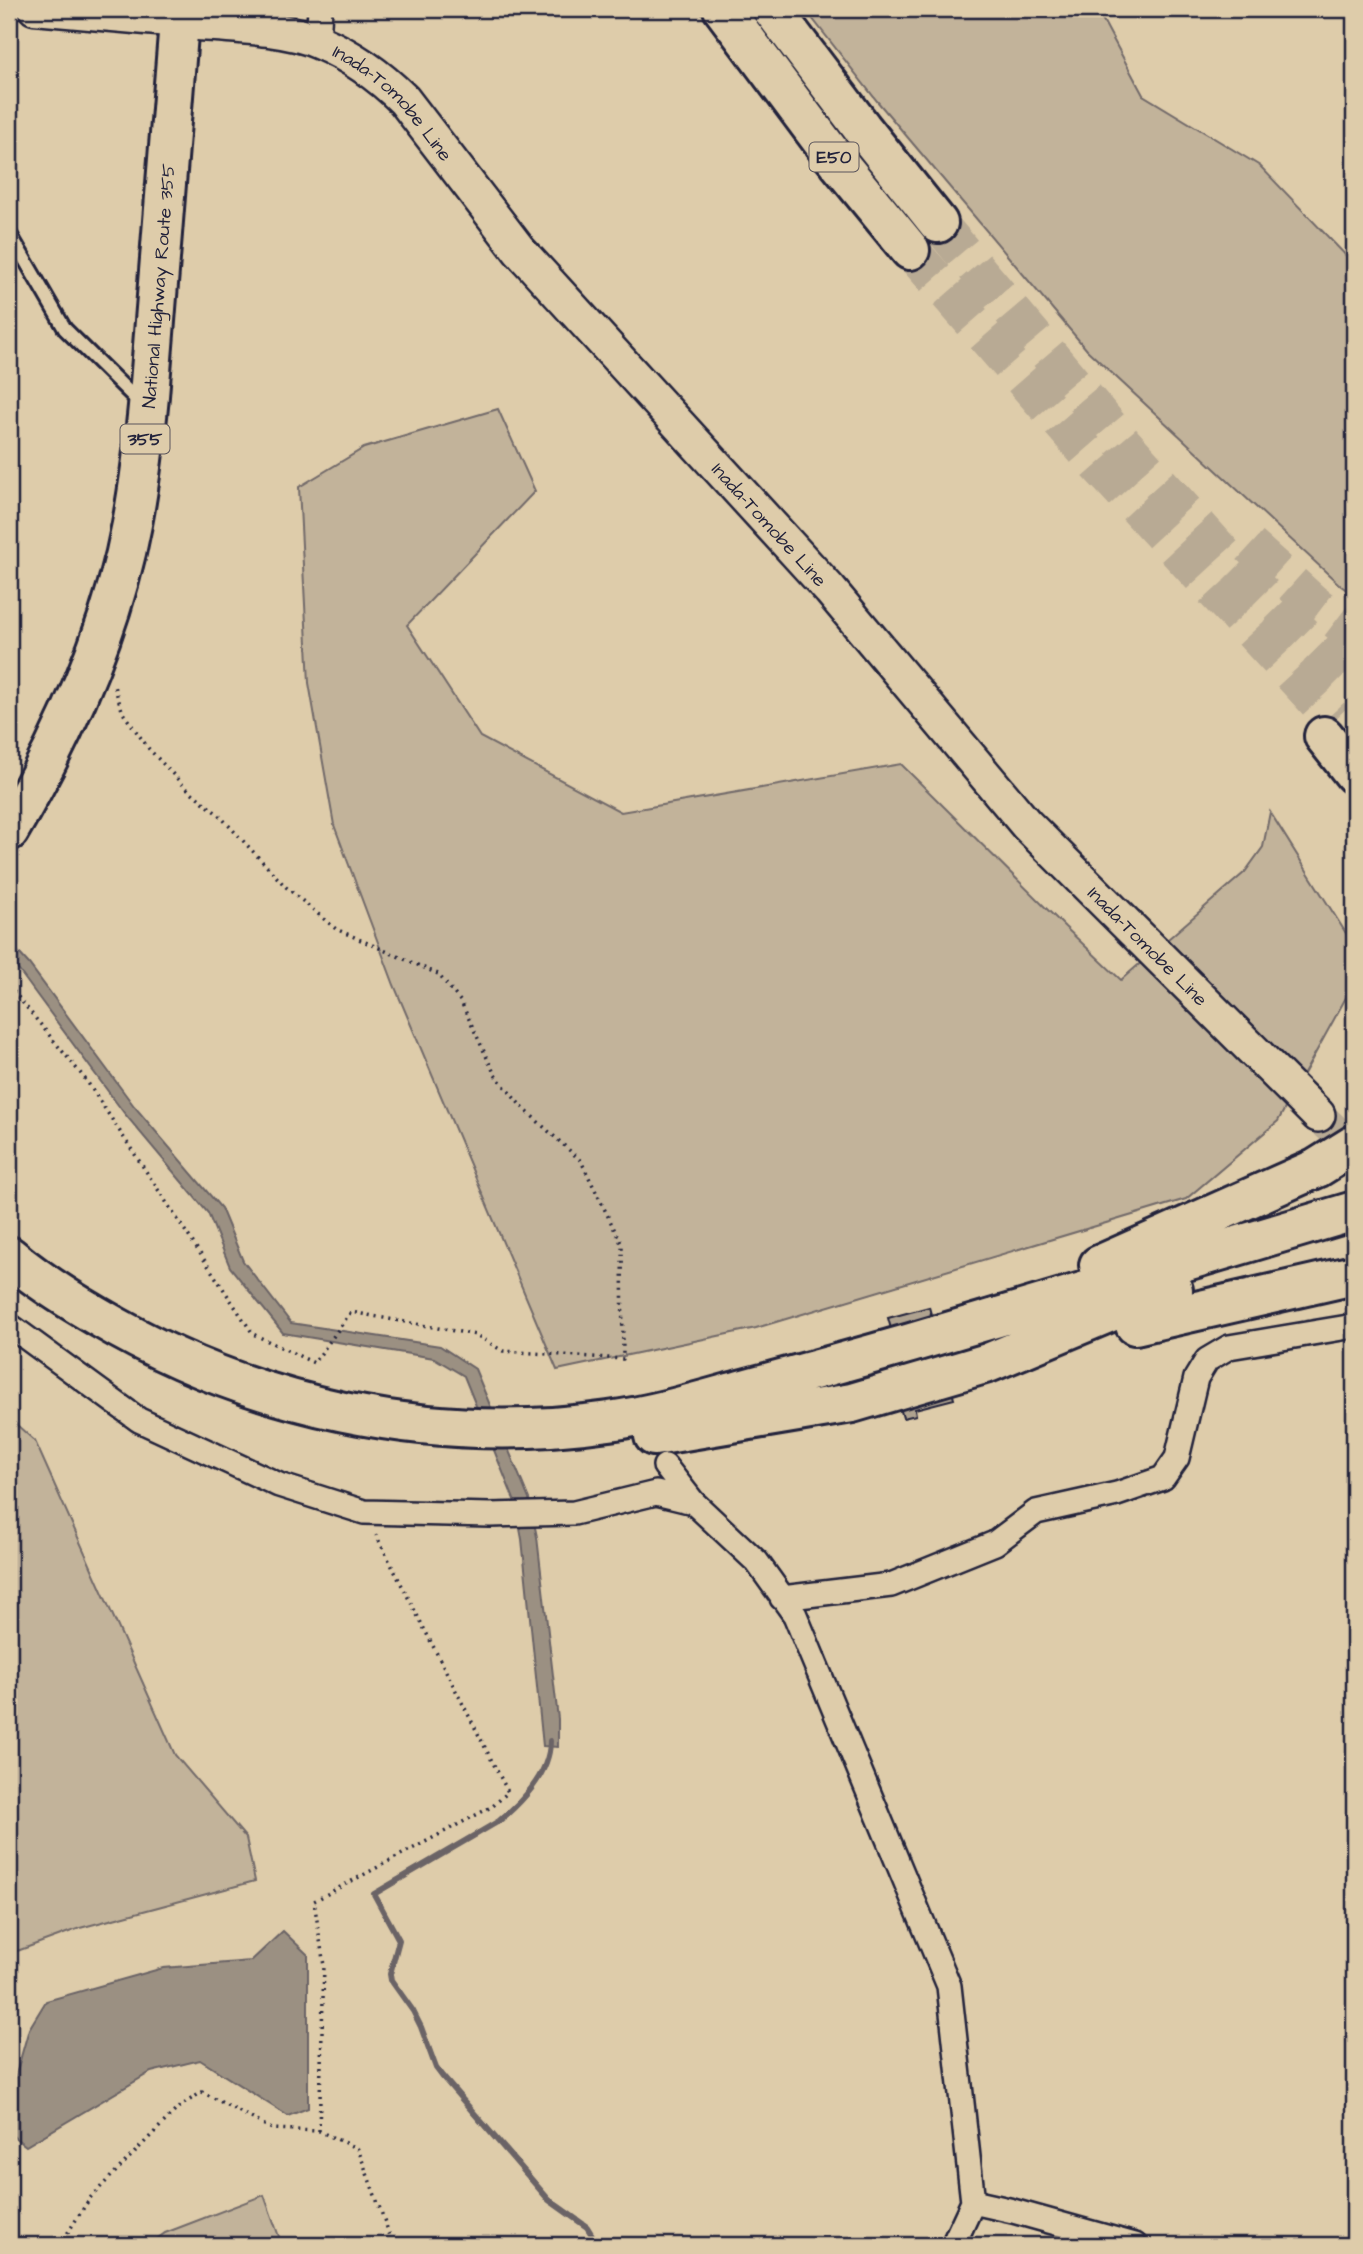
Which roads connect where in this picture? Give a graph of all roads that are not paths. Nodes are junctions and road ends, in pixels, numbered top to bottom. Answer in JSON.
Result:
{"nodes":[{"id":1,"x":34,"y":9,"type":"edge"},
{"id":2,"x":320,"y":9,"type":"edge"},
{"id":3,"x":723,"y":9,"type":"edge"},
{"id":4,"x":180,"y":16,"type":"edge"},
{"id":5,"x":782,"y":22,"type":"edge"},
{"id":6,"x":318,"y":41,"type":"junction"},
{"id":7,"x":938,"y":223,"type":"tunnel mouth"},
{"id":8,"x":9,"y":233,"type":"edge"},
{"id":9,"x":910,"y":250,"type":"tunnel mouth"},
{"id":10,"x":148,"y":410,"type":"junction"},
{"id":11,"x":1337,"y":732,"type":"tunnel mouth"},
{"id":12,"x":1354,"y":774,"type":"edge"},
{"id":13,"x":9,"y":831,"type":"edge"},
{"id":14,"x":1318,"y":1115,"type":"tunnel mouth"},
{"id":15,"x":1354,"y":1145,"type":"edge"},
{"id":16,"x":1354,"y":1211,"type":"edge"},
{"id":17,"x":1354,"y":1237,"type":"edge"},
{"id":18,"x":9,"y":1256,"type":"edge"},
{"id":19,"x":1354,"y":1275,"type":"edge"},
{"id":20,"x":9,"y":1287,"type":"edge"},
{"id":21,"x":9,"y":1325,"type":"edge"},
{"id":22,"x":974,"y":1325,"type":"junction"},
{"id":23,"x":1354,"y":1326,"type":"edge"},
{"id":24,"x":988,"y":1363,"type":"junction"},
{"id":25,"x":665,"y":1465,"type":"dead end"},
{"id":26,"x":693,"y":1502,"type":"junction"},
{"id":27,"x":782,"y":1598,"type":"junction"},
{"id":28,"x":972,"y":2202,"type":"junction"},
{"id":29,"x":953,"y":2245,"type":"edge"},
{"id":30,"x":1135,"y":2245,"type":"edge"}],
"edges":[{"from":1,"to":4,"type":"street"},
{"from":2,"to":6,"type":"street"},
{"from":3,"to":9,"type":"highway","number":"E50"},
{"from":4,"to":6,"type":"main road","name":"Inada-Tomobe Line"},
{"from":4,"to":10,"type":"highway","name":"National Highway Route 355","number":"355"},
{"from":5,"to":7,"type":"highway","number":"E50"},
{"from":6,"to":14,"type":"main road","name":"Inada-Tomobe Line"},
{"from":8,"to":10,"type":"lane"},
{"from":10,"to":13,"type":"highway","name":"National Highway Route 355","number":"355"},
{"from":11,"to":12,"type":"highway"},
{"from":15,"to":22,"type":"highway"},
{"from":16,"to":22,"type":"highway"},
{"from":17,"to":24,"type":"highway"},
{"from":18,"to":22,"type":"highway"},
{"from":19,"to":24,"type":"highway"},
{"from":20,"to":24,"type":"highway"},
{"from":21,"to":26,"type":"street"},
{"from":23,"to":27,"type":"street"},
{"from":25,"to":26,"type":"street"},
{"from":26,"to":27,"type":"street"},
{"from":27,"to":28,"type":"street"},
{"from":28,"to":29,"type":"street"},
{"from":28,"to":30,"type":"street"}]}
